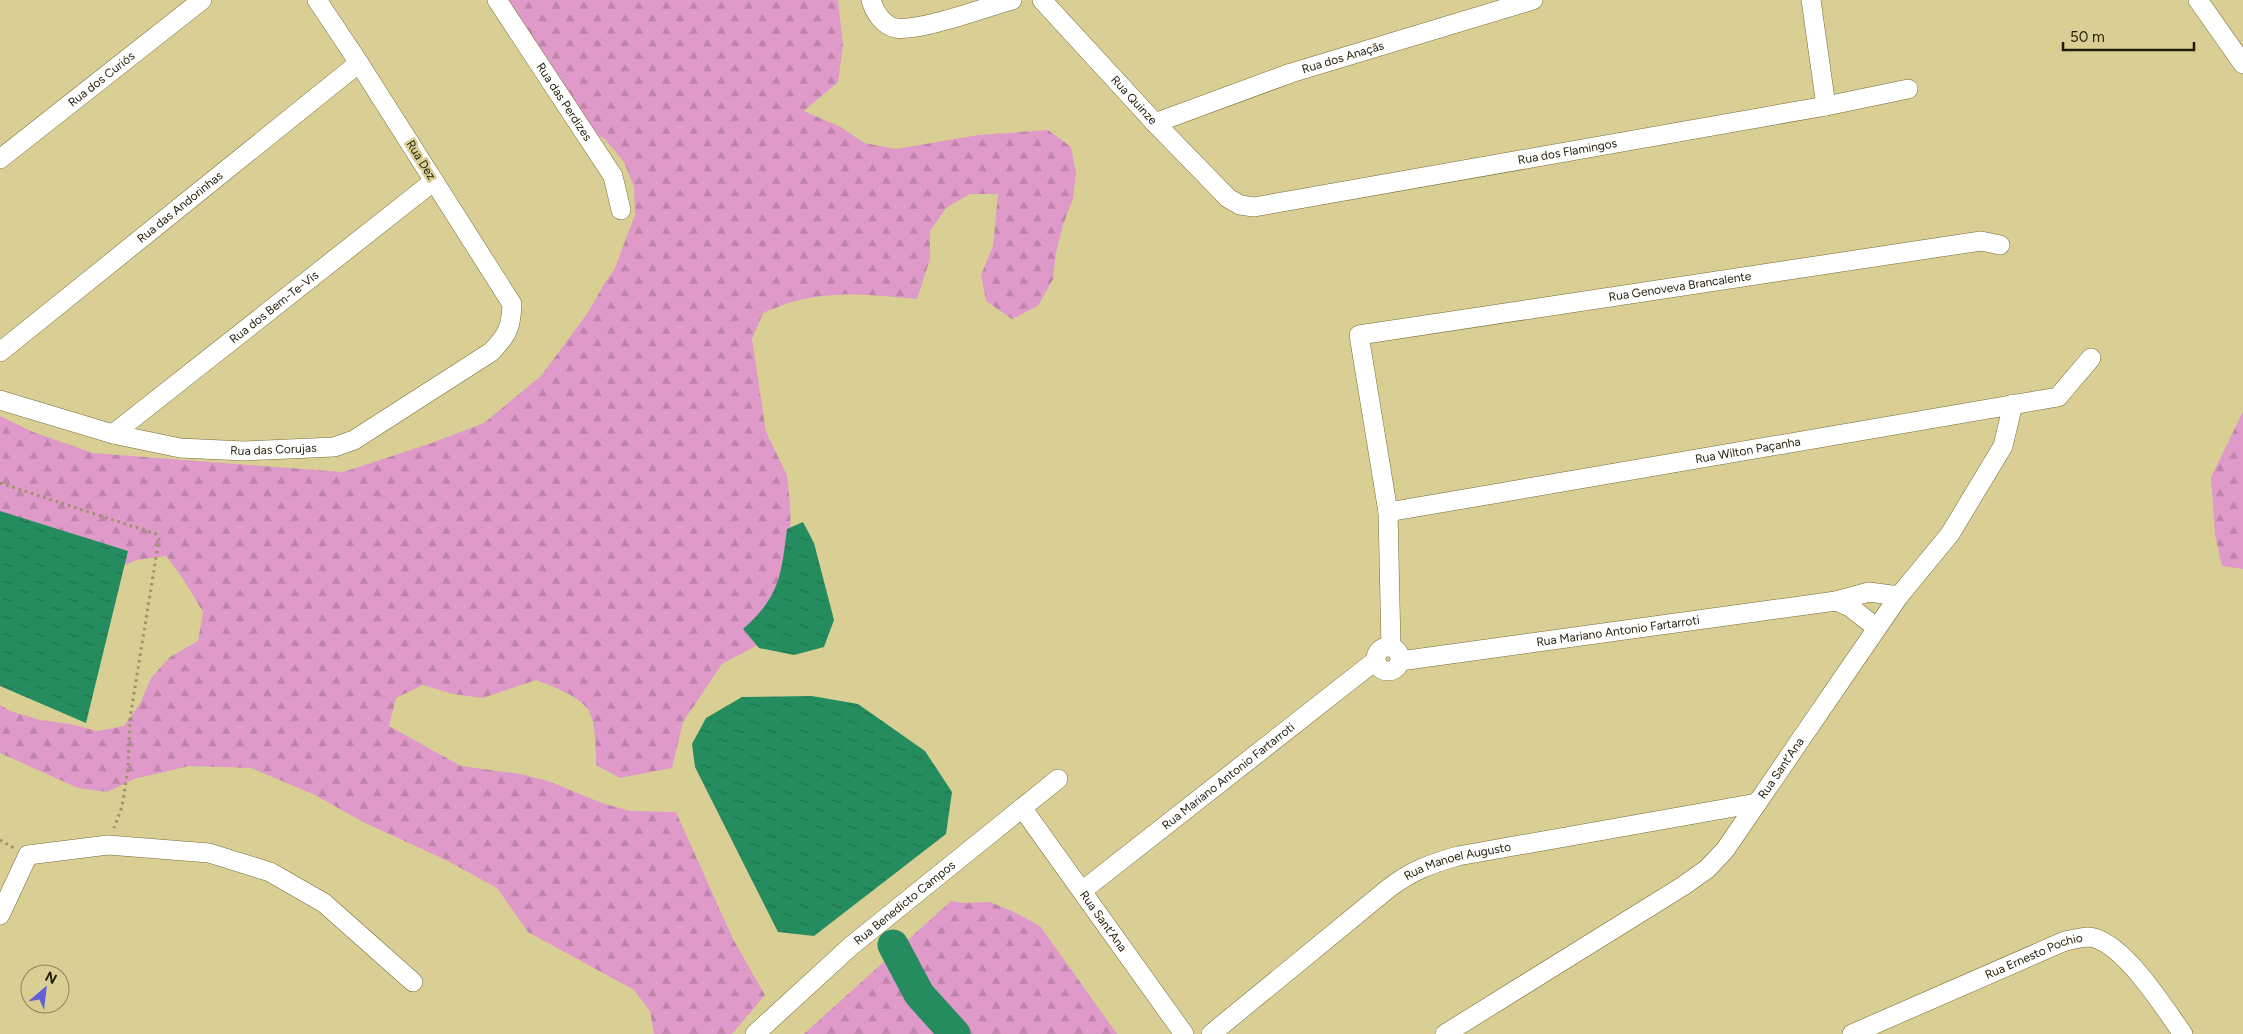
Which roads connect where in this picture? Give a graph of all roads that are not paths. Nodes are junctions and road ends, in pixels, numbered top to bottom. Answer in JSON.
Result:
{"nodes":[{"id":1,"x":202,"y":0,"type":"edge"},
{"id":2,"x":317,"y":0,"type":"edge"},
{"id":3,"x":497,"y":0,"type":"edge"},
{"id":4,"x":871,"y":0,"type":"edge"},
{"id":5,"x":1012,"y":0,"type":"edge"},
{"id":6,"x":1042,"y":0,"type":"edge"},
{"id":7,"x":1533,"y":0,"type":"edge"},
{"id":8,"x":1811,"y":0,"type":"edge"},
{"id":9,"x":2198,"y":0,"type":"edge"},
{"id":10,"x":360,"y":63,"type":"junction"},
{"id":11,"x":2243,"y":64,"type":"edge"},
{"id":12,"x":1908,"y":89,"type":"dead end"},
{"id":13,"x":1826,"y":106,"type":"junction"},
{"id":14,"x":1155,"y":123,"type":"junction"},
{"id":15,"x":0,"y":159,"type":"edge"},
{"id":16,"x":434,"y":180,"type":"junction"},
{"id":17,"x":1228,"y":198,"type":"joint"},
{"id":18,"x":621,"y":210,"type":"dead end"},
{"id":19,"x":2000,"y":246,"type":"dead end"},
{"id":20,"x":511,"y":324,"type":"joint"},
{"id":21,"x":0,"y":352,"type":"edge"},
{"id":22,"x":2091,"y":358,"type":"dead end"},
{"id":23,"x":0,"y":400,"type":"edge"},
{"id":24,"x":2014,"y":404,"type":"junction"},
{"id":25,"x":113,"y":434,"type":"junction"},
{"id":26,"x":1388,"y":512,"type":"junction"},
{"id":27,"x":1899,"y":596,"type":"junction"},
{"id":28,"x":1836,"y":601,"type":"junction"},
{"id":29,"x":1878,"y":628,"type":"junction"},
{"id":30,"x":1396,"y":654,"type":"junction"},
{"id":31,"x":1058,"y":779,"type":"dead end"},
{"id":32,"x":1757,"y":803,"type":"junction"},
{"id":33,"x":1023,"y":808,"type":"junction"},
{"id":34,"x":1082,"y":891,"type":"junction"},
{"id":35,"x":0,"y":915,"type":"edge"},
{"id":36,"x":413,"y":982,"type":"dead end"},
{"id":37,"x":755,"y":1034,"type":"edge"},
{"id":38,"x":1184,"y":1034,"type":"edge"},
{"id":39,"x":1211,"y":1034,"type":"edge"},
{"id":40,"x":1445,"y":1034,"type":"edge"},
{"id":41,"x":1852,"y":1034,"type":"edge"},
{"id":42,"x":2183,"y":1034,"type":"edge"}],
"edges":[{"from":1,"to":15,"type":"street","name":"Rua dos Curiós"},
{"from":2,"to":10,"type":"street","name":"Rua Dez"},
{"from":3,"to":18,"type":"street","name":"Rua das Perdizes"},
{"from":4,"to":5,"type":"street"},
{"from":6,"to":14,"type":"street","name":"Rua Quinze"},
{"from":7,"to":14,"type":"street","name":"Rua dos Anaçãs"},
{"from":8,"to":13,"type":"street"},
{"from":9,"to":11,"type":"street"},
{"from":10,"to":16,"type":"street","name":"Rua Dez"},
{"from":10,"to":21,"type":"street","name":"Rua das Andorinhas"},
{"from":12,"to":13,"type":"street","name":"Rua dos Flamingos"},
{"from":13,"to":17,"type":"street","name":"Rua dos Flamingos"},
{"from":14,"to":17,"type":"street","name":"Rua Quinze"},
{"from":16,"to":20,"type":"street","name":"Rua Dez"},
{"from":16,"to":25,"type":"street","name":"Rua dos Bem-Te-Vis"},
{"from":19,"to":26,"type":"street","name":"Rua Genoveva Brancalente"},
{"from":20,"to":25,"type":"street","name":"Rua das Corujas"},
{"from":22,"to":24,"type":"street","name":"Rua Wilton Paçanha"},
{"from":23,"to":25,"type":"street","name":"Rua das Corujas"},
{"from":24,"to":26,"type":"street","name":"Rua Wilton Paçanha"},
{"from":24,"to":27,"type":"street","name":"Rua Sant’Ana"},
{"from":26,"to":30,"type":"street"},
{"from":27,"to":28,"type":"street","name":"Rua Mariano Antonio Fartarroti"},
{"from":27,"to":29,"type":"street","name":"Rua Sant’Ana"},
{"from":28,"to":29,"type":"street"},
{"from":28,"to":30,"type":"street","name":"Rua Mariano Antonio Fartarroti"},
{"from":29,"to":32,"type":"street","name":"Rua Sant’Ana"},
{"from":30,"to":34,"type":"street","name":"Rua Mariano Antonio Fartarroti"},
{"from":31,"to":33,"type":"street","name":"Rua Benedicto Campos"},
{"from":32,"to":39,"type":"street","name":"Rua Manoel Augusto"},
{"from":32,"to":40,"type":"street","name":"Rua Sant’Ana"},
{"from":33,"to":34,"type":"street","name":"Rua Sant’Ana"},
{"from":33,"to":37,"type":"street","name":"Rua Benedicto Campos"},
{"from":34,"to":38,"type":"street","name":"Rua Sant’Ana"},
{"from":35,"to":36,"type":"street"},
{"from":41,"to":42,"type":"street","name":"Rua Ernesto Pochio"}]}
